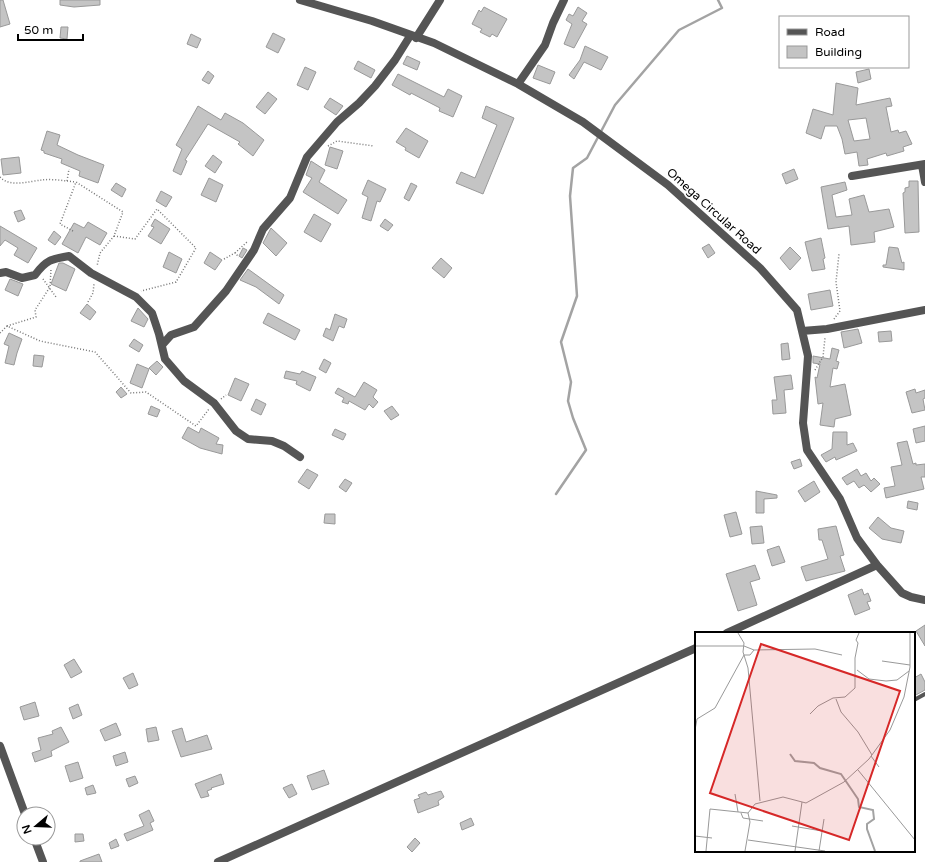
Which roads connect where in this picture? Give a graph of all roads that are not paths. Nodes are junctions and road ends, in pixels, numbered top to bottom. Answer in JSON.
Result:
{"nodes":[{"id":1,"x":300,"y":0,"type":"edge"},
{"id":2,"x":440,"y":0,"type":"edge"},
{"id":3,"x":564,"y":0,"type":"edge"},
{"id":4,"x":413,"y":37,"type":"junction"},
{"id":5,"x":518,"y":84,"type":"junction"},
{"id":6,"x":924,"y":164,"type":"edge"},
{"id":7,"x":852,"y":176,"type":"dead end"},
{"id":8,"x":925,"y":182,"type":"edge"},
{"id":9,"x":0,"y":273,"type":"edge"},
{"id":10,"x":925,"y":310,"type":"edge"},
{"id":11,"x":802,"y":331,"type":"junction"},
{"id":12,"x":162,"y":345,"type":"junction"},
{"id":13,"x":300,"y":457,"type":"dead end"},
{"id":14,"x":877,"y":565,"type":"junction"},
{"id":15,"x":925,"y":600,"type":"edge"},
{"id":16,"x":729,"y":632,"type":"edge"},
{"id":17,"x":695,"y":648,"type":"edge"},
{"id":18,"x":925,"y":694,"type":"edge"},
{"id":19,"x":915,"y":699,"type":"edge"},
{"id":20,"x":0,"y":746,"type":"edge"},
{"id":21,"x":22,"y":806,"type":"edge"},
{"id":22,"x":37,"y":846,"type":"edge"},
{"id":23,"x":42,"y":862,"type":"edge"},
{"id":24,"x":218,"y":862,"type":"edge"}],
"edges":[{"from":1,"to":4,"type":"street","name":"Omega Circular Road"},
{"from":2,"to":4,"type":"street"},
{"from":3,"to":5,"type":"street"},
{"from":4,"to":5,"type":"street","name":"Omega Circular Road"},
{"from":4,"to":12,"type":"street"},
{"from":5,"to":11,"type":"street","name":"Omega Circular Road"},
{"from":6,"to":7,"type":"street"},
{"from":6,"to":8,"type":"street"},
{"from":9,"to":12,"type":"street"},
{"from":10,"to":11,"type":"street"},
{"from":11,"to":14,"type":"street","name":"Omega Circular Road"},
{"from":12,"to":13,"type":"street"},
{"from":14,"to":15,"type":"street","name":"Omega Circular Road"},
{"from":14,"to":16,"type":"street"},
{"from":17,"to":24,"type":"street"},
{"from":18,"to":19,"type":"lane"},
{"from":20,"to":21,"type":"street"},
{"from":22,"to":23,"type":"street"}]}
